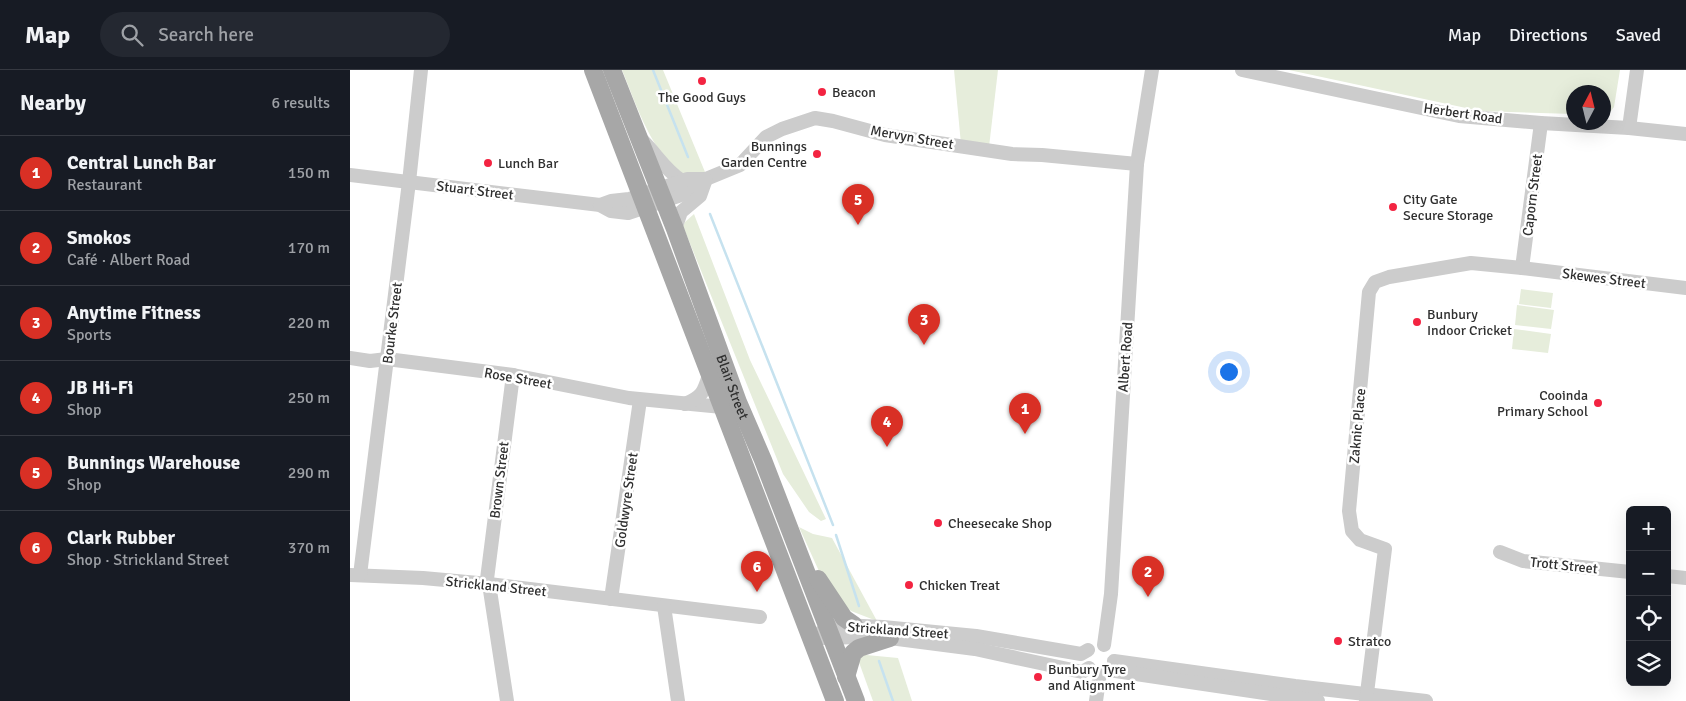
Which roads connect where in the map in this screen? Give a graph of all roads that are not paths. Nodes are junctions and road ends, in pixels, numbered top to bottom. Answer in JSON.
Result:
{"nodes":[{"id":1,"x":420,"y":70,"type":"edge"},
{"id":2,"x":593,"y":70,"type":"edge"},
{"id":3,"x":612,"y":70,"type":"edge"},
{"id":4,"x":1152,"y":70,"type":"edge"},
{"id":5,"x":1242,"y":70,"type":"edge"},
{"id":6,"x":1637,"y":70,"type":"edge"},
{"id":7,"x":1541,"y":123,"type":"junction"},
{"id":8,"x":1629,"y":128,"type":"junction"},
{"id":9,"x":1686,"y":134,"type":"edge"},
{"id":10,"x":637,"y":135,"type":"junction"},
{"id":11,"x":1137,"y":164,"type":"junction"},
{"id":12,"x":350,"y":175,"type":"edge"},
{"id":13,"x":706,"y":179,"type":"junction"},
{"id":14,"x":682,"y":181,"type":"junction"},
{"id":15,"x":409,"y":182,"type":"junction"},
{"id":16,"x":661,"y":196,"type":"junction"},
{"id":17,"x":643,"y":201,"type":"junction"},
{"id":18,"x":675,"y":229,"type":"junction"},
{"id":19,"x":1522,"y":268,"type":"junction"},
{"id":20,"x":1686,"y":288,"type":"edge"},
{"id":21,"x":350,"y":358,"type":"edge"},
{"id":22,"x":388,"y":359,"type":"junction"},
{"id":23,"x":709,"y":375,"type":"junction"},
{"id":24,"x":513,"y":376,"type":"junction"},
{"id":25,"x":640,"y":400,"type":"junction"},
{"id":26,"x":738,"y":402,"type":"junction"},
{"id":27,"x":685,"y":404,"type":"junction"},
{"id":28,"x":722,"y":408,"type":"junction"},
{"id":29,"x":1500,"y":552,"type":"dead end"},
{"id":30,"x":805,"y":570,"type":"junction"},
{"id":31,"x":1626,"y":572,"type":"edge"},
{"id":32,"x":355,"y":575,"type":"edge"},
{"id":33,"x":1671,"y":576,"type":"edge"},
{"id":34,"x":1686,"y":578,"type":"edge"},
{"id":35,"x":489,"y":584,"type":"junction"},
{"id":36,"x":612,"y":599,"type":"junction"},
{"id":37,"x":664,"y":606,"type":"junction"},
{"id":38,"x":760,"y":618,"type":"dead end"},
{"id":39,"x":854,"y":625,"type":"junction"},
{"id":40,"x":830,"y":634,"type":"junction"},
{"id":41,"x":811,"y":637,"type":"junction"},
{"id":42,"x":890,"y":638,"type":"junction"},
{"id":43,"x":1104,"y":644,"type":"junction"},
{"id":44,"x":1088,"y":650,"type":"junction"},
{"id":45,"x":1103,"y":668,"type":"junction"},
{"id":46,"x":846,"y":677,"type":"junction"},
{"id":47,"x":1295,"y":695,"type":"edge"},
{"id":48,"x":1366,"y":698,"type":"edge"},
{"id":49,"x":507,"y":701,"type":"edge"},
{"id":50,"x":678,"y":701,"type":"edge"},
{"id":51,"x":835,"y":701,"type":"edge"},
{"id":52,"x":856,"y":701,"type":"edge"},
{"id":53,"x":1096,"y":701,"type":"edge"},
{"id":54,"x":1318,"y":701,"type":"edge"},
{"id":55,"x":1426,"y":701,"type":"edge"}],
"edges":[{"from":1,"to":15,"type":"street","name":"Bourke Street"},
{"from":2,"to":17,"type":"main road","name":"Blair Street"},
{"from":3,"to":10,"type":"main road","name":"Blair Street"},
{"from":4,"to":11,"type":"street","name":"Albert Road"},
{"from":5,"to":7,"type":"street","name":"Herbert Road"},
{"from":6,"to":8,"type":"street"},
{"from":7,"to":8,"type":"street","name":"Herbert Road"},
{"from":7,"to":19,"type":"street","name":"Caporn Street"},
{"from":8,"to":9,"type":"street","name":"Herbert Road"},
{"from":10,"to":14,"type":"street"},
{"from":10,"to":16,"type":"main road","name":"Blair Street"},
{"from":11,"to":13,"type":"street","name":"Mervyn Street"},
{"from":11,"to":43,"type":"street","name":"Albert Road"},
{"from":12,"to":15,"type":"street","name":"Stuart Street"},
{"from":13,"to":14,"type":"street","name":"Mervyn Street"},
{"from":13,"to":16,"type":"street","name":"Mervyn Street"},
{"from":13,"to":18,"type":"street"},
{"from":14,"to":16,"type":"street","name":"Mervyn Street"},
{"from":15,"to":17,"type":"street","name":"Stuart Street"},
{"from":15,"to":22,"type":"street","name":"Bourke Street"},
{"from":16,"to":17,"type":"street","name":"Mervyn Street"},
{"from":16,"to":18,"type":"main road","name":"Blair Street"},
{"from":17,"to":23,"type":"main road","name":"Blair Street"},
{"from":18,"to":26,"type":"main road","name":"Blair Street"},
{"from":19,"to":20,"type":"street","name":"Skewes Street"},
{"from":19,"to":48,"type":"street","name":"Zaknic Place"},
{"from":21,"to":22,"type":"street","name":"Rose Street"},
{"from":22,"to":24,"type":"street","name":"Rose Street"},
{"from":22,"to":32,"type":"street","name":"Bourke Street"},
{"from":23,"to":27,"type":"street"},
{"from":23,"to":28,"type":"main road","name":"Blair Street"},
{"from":24,"to":25,"type":"street","name":"Rose Street"},
{"from":24,"to":35,"type":"street","name":"Brown Street"},
{"from":25,"to":27,"type":"street","name":"Rose Street"},
{"from":25,"to":36,"type":"street","name":"Goldwyre Street"},
{"from":26,"to":28,"type":"street","name":"Rose Street"},
{"from":26,"to":30,"type":"main road","name":"Blair Street"},
{"from":27,"to":28,"type":"street","name":"Rose Street"},
{"from":28,"to":41,"type":"main road","name":"Blair Street"},
{"from":29,"to":31,"type":"street","name":"Trott Street"},
{"from":30,"to":39,"type":"main road"},
{"from":30,"to":40,"type":"main road","name":"Blair Street"},
{"from":32,"to":35,"type":"street","name":"Strickland Street"},
{"from":33,"to":34,"type":"street"},
{"from":35,"to":36,"type":"street","name":"Strickland Street"},
{"from":35,"to":49,"type":"street","name":"Brown Street"},
{"from":36,"to":37,"type":"street","name":"Strickland Street"},
{"from":37,"to":38,"type":"street","name":"Strickland Street"},
{"from":37,"to":50,"type":"street"},
{"from":39,"to":40,"type":"street","name":"Strickland Street"},
{"from":39,"to":44,"type":"street","name":"Strickland Street"},
{"from":40,"to":41,"type":"street","name":"Strickland Street"},
{"from":40,"to":42,"type":"street","name":"Strickland Street"},
{"from":40,"to":46,"type":"main road","name":"Blair Street"},
{"from":41,"to":51,"type":"main road","name":"Blair Street"},
{"from":42,"to":45,"type":"street","name":"Strickland Street"},
{"from":42,"to":46,"type":"main road"},
{"from":43,"to":44,"type":"street","name":"Strickland Street"},
{"from":43,"to":45,"type":"street"},
{"from":44,"to":45,"type":"street"},
{"from":45,"to":47,"type":"street","name":"Strickland Street"},
{"from":45,"to":53,"type":"street"},
{"from":46,"to":52,"type":"main road","name":"Blair Street"},
{"from":47,"to":48,"type":"street","name":"Strickland Street"},
{"from":47,"to":54,"type":"street","name":"Strickland Street"},
{"from":48,"to":55,"type":"street","name":"Strickland Street"}]}
